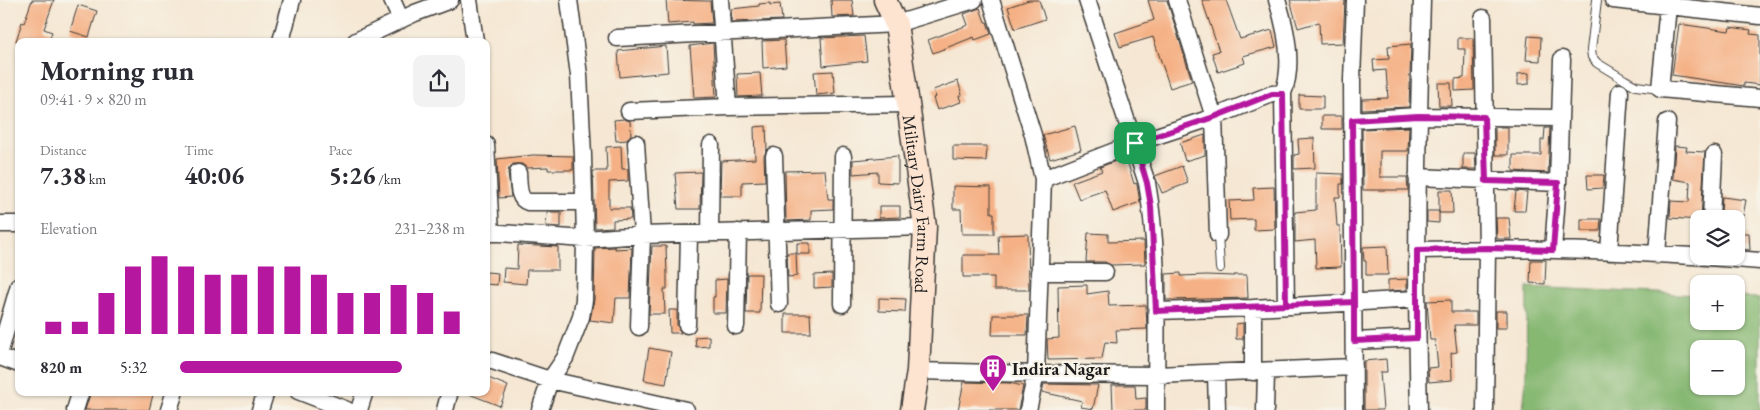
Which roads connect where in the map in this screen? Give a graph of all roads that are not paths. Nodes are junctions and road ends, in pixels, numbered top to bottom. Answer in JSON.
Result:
{"nodes":[{"id":1,"x":292,"y":0,"type":"edge"},
{"id":2,"x":392,"y":0,"type":"edge"},
{"id":3,"x":450,"y":0,"type":"edge"},
{"id":4,"x":469,"y":0,"type":"edge"},
{"id":5,"x":569,"y":0,"type":"edge"},
{"id":6,"x":720,"y":0,"type":"edge"},
{"id":7,"x":885,"y":0,"type":"edge"},
{"id":8,"x":974,"y":0,"type":"edge"},
{"id":9,"x":991,"y":0,"type":"edge"},
{"id":10,"x":1087,"y":0,"type":"edge"},
{"id":11,"x":1177,"y":0,"type":"edge"},
{"id":12,"x":1277,"y":0,"type":"edge"},
{"id":13,"x":1355,"y":0,"type":"edge"},
{"id":14,"x":1422,"y":0,"type":"edge"},
{"id":15,"x":1597,"y":0,"type":"edge"},
{"id":16,"x":1613,"y":0,"type":"edge"},
{"id":17,"x":1668,"y":6,"type":"junction"},
{"id":18,"x":1760,"y":16,"type":"edge"},
{"id":19,"x":1483,"y":18,"type":"dead end"},
{"id":20,"x":401,"y":20,"type":"junction"},
{"id":21,"x":896,"y":24,"type":"junction"},
{"id":22,"x":722,"y":33,"type":"junction"},
{"id":23,"x":282,"y":38,"type":"edge"},
{"id":24,"x":362,"y":38,"type":"edge"},
{"id":25,"x":475,"y":38,"type":"edge"},
{"id":26,"x":618,"y":38,"type":"dead end"},
{"id":27,"x":1562,"y":59,"type":"dead end"},
{"id":28,"x":1660,"y":89,"type":"junction"},
{"id":29,"x":1620,"y":92,"type":"dead end"},
{"id":30,"x":1283,"y":94,"type":"junction"},
{"id":31,"x":1760,"y":98,"type":"edge"},
{"id":32,"x":908,"y":104,"type":"junction"},
{"id":33,"x":728,"y":107,"type":"junction"},
{"id":34,"x":629,"y":111,"type":"dead end"},
{"id":35,"x":1418,"y":116,"type":"junction"},
{"id":36,"x":1214,"y":117,"type":"junction"},
{"id":37,"x":1484,"y":117,"type":"junction"},
{"id":38,"x":1560,"y":118,"type":"junction"},
{"id":39,"x":1352,"y":120,"type":"junction"},
{"id":40,"x":1667,"y":122,"type":"dead end"},
{"id":41,"x":636,"y":143,"type":"dead end"},
{"id":42,"x":1135,"y":143,"type":"junction"},
{"id":43,"x":711,"y":145,"type":"dead end"},
{"id":44,"x":1714,"y":155,"type":"dead end"},
{"id":45,"x":774,"y":156,"type":"dead end"},
{"id":46,"x":843,"y":156,"type":"dead end"},
{"id":47,"x":518,"y":173,"type":"dead end"},
{"id":48,"x":1417,"y":177,"type":"junction"},
{"id":49,"x":1043,"y":179,"type":"junction"},
{"id":50,"x":1486,"y":181,"type":"junction"},
{"id":51,"x":1558,"y":183,"type":"junction"},
{"id":52,"x":584,"y":202,"type":"junction"},
{"id":53,"x":1711,"y":210,"type":"edge"},
{"id":54,"x":0,"y":224,"type":"edge"},
{"id":55,"x":15,"y":224,"type":"edge"},
{"id":56,"x":924,"y":227,"type":"junction"},
{"id":57,"x":842,"y":229,"type":"junction"},
{"id":58,"x":776,"y":231,"type":"junction"},
{"id":59,"x":490,"y":232,"type":"edge"},
{"id":60,"x":738,"y":232,"type":"junction"},
{"id":61,"x":710,"y":233,"type":"junction"},
{"id":62,"x":689,"y":234,"type":"junction"},
{"id":63,"x":642,"y":235,"type":"junction"},
{"id":64,"x":1218,"y":235,"type":"joint"},
{"id":65,"x":585,"y":239,"type":"junction"},
{"id":66,"x":1487,"y":248,"type":"junction"},
{"id":67,"x":1417,"y":250,"type":"junction"},
{"id":68,"x":1553,"y":250,"type":"junction"},
{"id":69,"x":1608,"y":252,"type":"junction"},
{"id":70,"x":1657,"y":255,"type":"junction"},
{"id":71,"x":1690,"y":256,"type":"edge"},
{"id":72,"x":1745,"y":260,"type":"edge"},
{"id":73,"x":1760,"y":261,"type":"edge"},
{"id":74,"x":1220,"y":268,"type":"dead end"},
{"id":75,"x":1039,"y":272,"type":"junction"},
{"id":76,"x":1105,"y":272,"type":"dead end"},
{"id":77,"x":15,"y":299,"type":"edge"},
{"id":78,"x":1417,"y":299,"type":"junction"},
{"id":79,"x":1354,"y":302,"type":"junction"},
{"id":80,"x":779,"y":304,"type":"dead end"},
{"id":81,"x":842,"y":304,"type":"dead end"},
{"id":82,"x":1286,"y":305,"type":"junction"},
{"id":83,"x":1253,"y":308,"type":"junction"},
{"id":84,"x":1156,"y":311,"type":"junction"},
{"id":85,"x":687,"y":325,"type":"dead end"},
{"id":86,"x":736,"y":326,"type":"dead end"},
{"id":87,"x":639,"y":327,"type":"dead end"},
{"id":88,"x":1417,"y":338,"type":"junction"},
{"id":89,"x":1354,"y":341,"type":"junction"},
{"id":90,"x":0,"y":351,"type":"edge"},
{"id":91,"x":0,"y":357,"type":"edge"},
{"id":92,"x":490,"y":360,"type":"edge"},
{"id":93,"x":15,"y":363,"type":"edge"},
{"id":94,"x":1354,"y":367,"type":"junction"},
{"id":95,"x":918,"y":371,"type":"junction"},
{"id":96,"x":1260,"y":372,"type":"junction"},
{"id":97,"x":1036,"y":374,"type":"junction"},
{"id":98,"x":1216,"y":374,"type":"junction"},
{"id":99,"x":1156,"y":375,"type":"junction"},
{"id":100,"x":550,"y":380,"type":"junction"},
{"id":101,"x":79,"y":396,"type":"edge"},
{"id":102,"x":173,"y":396,"type":"edge"},
{"id":103,"x":264,"y":396,"type":"edge"},
{"id":104,"x":311,"y":396,"type":"edge"},
{"id":105,"x":363,"y":396,"type":"edge"},
{"id":106,"x":449,"y":396,"type":"edge"},
{"id":107,"x":75,"y":410,"type":"edge"},
{"id":108,"x":169,"y":410,"type":"edge"},
{"id":109,"x":260,"y":410,"type":"edge"},
{"id":110,"x":347,"y":410,"type":"edge"},
{"id":111,"x":359,"y":410,"type":"edge"},
{"id":112,"x":445,"y":410,"type":"edge"},
{"id":113,"x":540,"y":410,"type":"edge"},
{"id":114,"x":686,"y":410,"type":"edge"},
{"id":115,"x":912,"y":410,"type":"edge"},
{"id":116,"x":1028,"y":410,"type":"edge"},
{"id":117,"x":1156,"y":410,"type":"edge"},
{"id":118,"x":1217,"y":410,"type":"edge"},
{"id":119,"x":1265,"y":410,"type":"edge"},
{"id":120,"x":1354,"y":410,"type":"edge"},
{"id":121,"x":1419,"y":410,"type":"edge"},
{"id":122,"x":1485,"y":410,"type":"edge"}],
"edges":[{"from":1,"to":23,"type":"street"},
{"from":2,"to":20,"type":"street"},
{"from":3,"to":20,"type":"street"},
{"from":4,"to":25,"type":"street"},
{"from":5,"to":52,"type":"street"},
{"from":6,"to":22,"type":"street"},
{"from":7,"to":21,"type":"main road","name":"Military Dairy Farm Road"},
{"from":8,"to":21,"type":"street"},
{"from":9,"to":49,"type":"street"},
{"from":10,"to":42,"type":"street"},
{"from":11,"to":36,"type":"street"},
{"from":12,"to":30,"type":"street"},
{"from":13,"to":39,"type":"street"},
{"from":14,"to":35,"type":"street"},
{"from":15,"to":28,"type":"lane"},
{"from":16,"to":17,"type":"street"},
{"from":17,"to":18,"type":"street"},
{"from":17,"to":28,"type":"street"},
{"from":19,"to":37,"type":"street"},
{"from":20,"to":24,"type":"street"},
{"from":21,"to":22,"type":"street"},
{"from":21,"to":32,"type":"main road","name":"Military Dairy Farm Road"},
{"from":22,"to":26,"type":"street"},
{"from":22,"to":33,"type":"street"},
{"from":27,"to":38,"type":"street"},
{"from":28,"to":31,"type":"street"},
{"from":29,"to":69,"type":"street"},
{"from":30,"to":36,"type":"street"},
{"from":30,"to":82,"type":"street"},
{"from":32,"to":33,"type":"street"},
{"from":32,"to":56,"type":"main road","name":"Military Dairy Farm Road"},
{"from":33,"to":34,"type":"street"},
{"from":35,"to":37,"type":"street"},
{"from":35,"to":39,"type":"street"},
{"from":35,"to":48,"type":"street"},
{"from":36,"to":42,"type":"street"},
{"from":36,"to":64,"type":"street"},
{"from":37,"to":38,"type":"street"},
{"from":37,"to":50,"type":"street"},
{"from":38,"to":51,"type":"street"},
{"from":39,"to":79,"type":"street"},
{"from":40,"to":70,"type":"street"},
{"from":41,"to":63,"type":"street"},
{"from":42,"to":49,"type":"street"},
{"from":42,"to":84,"type":"street"},
{"from":43,"to":61,"type":"street"},
{"from":44,"to":53,"type":"street"},
{"from":45,"to":58,"type":"street"},
{"from":46,"to":57,"type":"street"},
{"from":47,"to":52,"type":"street"},
{"from":48,"to":50,"type":"street"},
{"from":48,"to":67,"type":"street"},
{"from":49,"to":75,"type":"street"},
{"from":50,"to":51,"type":"street"},
{"from":50,"to":66,"type":"street"},
{"from":51,"to":68,"type":"street"},
{"from":52,"to":65,"type":"street"},
{"from":54,"to":55,"type":"street"},
{"from":56,"to":57,"type":"street"},
{"from":56,"to":95,"type":"main road","name":"Military Dairy Farm Road"},
{"from":57,"to":58,"type":"street"},
{"from":57,"to":81,"type":"street"},
{"from":58,"to":60,"type":"street"},
{"from":58,"to":80,"type":"street"},
{"from":59,"to":65,"type":"street"},
{"from":60,"to":61,"type":"street"},
{"from":60,"to":86,"type":"street"},
{"from":61,"to":62,"type":"street"},
{"from":62,"to":63,"type":"street"},
{"from":62,"to":85,"type":"street"},
{"from":63,"to":65,"type":"street"},
{"from":63,"to":87,"type":"street"},
{"from":64,"to":74,"type":"lane"},
{"from":65,"to":100,"type":"street"},
{"from":66,"to":67,"type":"street"},
{"from":66,"to":68,"type":"street"},
{"from":66,"to":122,"type":"street"},
{"from":67,"to":78,"type":"street"},
{"from":68,"to":69,"type":"street"},
{"from":69,"to":70,"type":"street"},
{"from":70,"to":71,"type":"street"},
{"from":72,"to":73,"type":"street"},
{"from":75,"to":76,"type":"street"},
{"from":75,"to":97,"type":"street"},
{"from":77,"to":90,"type":"street"},
{"from":78,"to":79,"type":"street"},
{"from":78,"to":88,"type":"street"},
{"from":79,"to":82,"type":"street"},
{"from":79,"to":89,"type":"street"},
{"from":82,"to":83,"type":"street"},
{"from":83,"to":84,"type":"street"},
{"from":83,"to":96,"type":"street"},
{"from":84,"to":99,"type":"street"},
{"from":88,"to":89,"type":"street"},
{"from":88,"to":121,"type":"street"},
{"from":89,"to":94,"type":"street"},
{"from":91,"to":93,"type":"street"},
{"from":92,"to":100,"type":"street"},
{"from":94,"to":96,"type":"street"},
{"from":94,"to":120,"type":"street"},
{"from":95,"to":97,"type":"street"},
{"from":95,"to":115,"type":"main road","name":"Military Dairy Farm Road"},
{"from":96,"to":98,"type":"street"},
{"from":96,"to":119,"type":"street"},
{"from":97,"to":99,"type":"street"},
{"from":97,"to":116,"type":"street"},
{"from":98,"to":99,"type":"street"},
{"from":98,"to":118,"type":"street"},
{"from":99,"to":117,"type":"street"},
{"from":100,"to":113,"type":"street"},
{"from":100,"to":114,"type":"street"},
{"from":101,"to":107,"type":"street"},
{"from":102,"to":108,"type":"street"},
{"from":103,"to":109,"type":"street"},
{"from":104,"to":110,"type":"street"},
{"from":105,"to":111,"type":"street"},
{"from":106,"to":112,"type":"street"}]}
